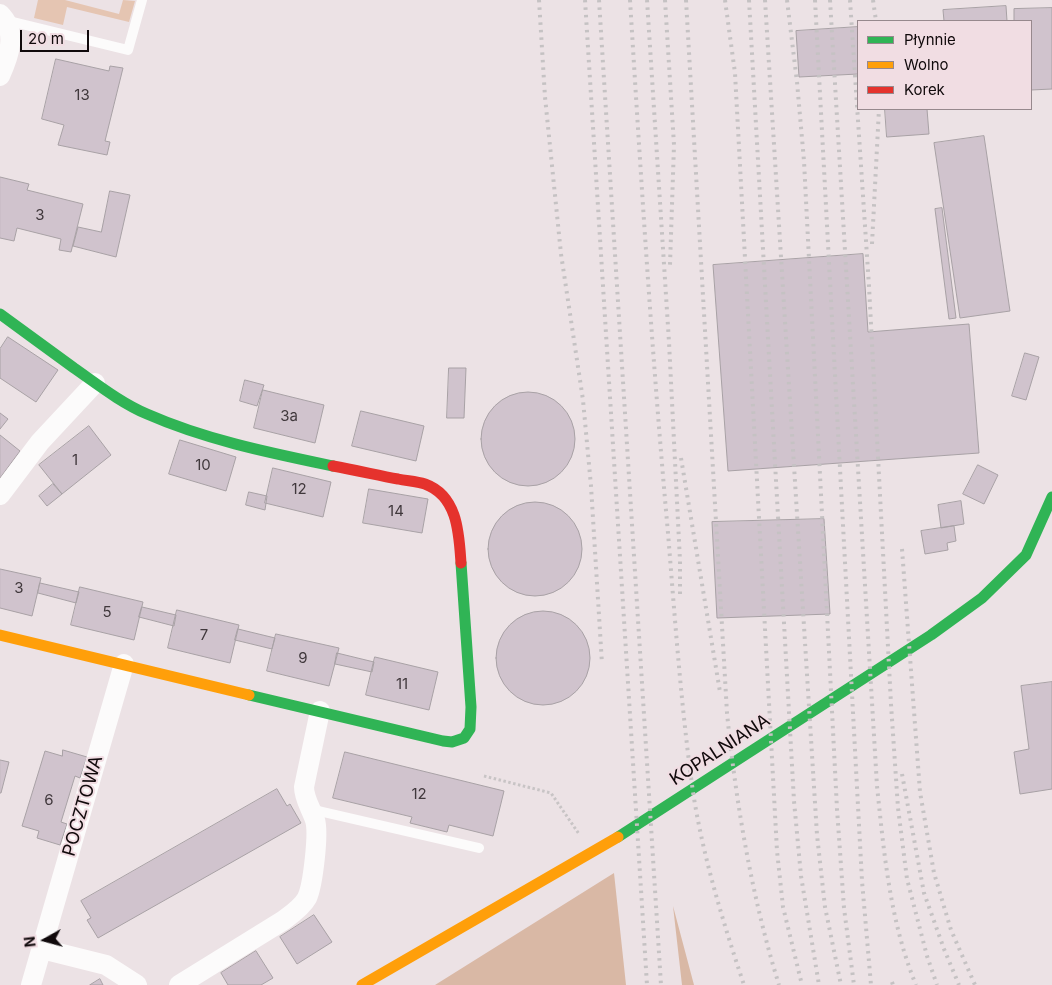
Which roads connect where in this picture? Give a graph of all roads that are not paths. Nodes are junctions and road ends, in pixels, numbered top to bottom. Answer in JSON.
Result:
{"nodes":[{"id":1,"x":142,"y":0,"type":"edge"},
{"id":2,"x":3,"y":17,"type":"edge"},
{"id":3,"x":0,"y":76,"type":"edge"},
{"id":4,"x":0,"y":314,"type":"edge"},
{"id":5,"x":95,"y":383,"type":"junction"},
{"id":6,"x":0,"y":494,"type":"edge"},
{"id":7,"x":1052,"y":497,"type":"edge"},
{"id":8,"x":0,"y":635,"type":"edge"},
{"id":9,"x":124,"y":664,"type":"junction"},
{"id":10,"x":320,"y":711,"type":"junction"},
{"id":11,"x":310,"y":808,"type":"junction"},
{"id":12,"x":479,"y":848,"type":"dead end"},
{"id":13,"x":42,"y":948,"type":"junction"},
{"id":14,"x":366,"y":984,"type":"edge"},
{"id":15,"x":31,"y":985,"type":"edge"},
{"id":16,"x":137,"y":985,"type":"edge"},
{"id":17,"x":178,"y":985,"type":"edge"}],
"edges":[{"from":1,"to":2,"type":"lane"},
{"from":2,"to":3,"type":"street"},
{"from":4,"to":5,"type":"street"},
{"from":5,"to":6,"type":"street"},
{"from":5,"to":10,"type":"street"},
{"from":7,"to":14,"type":"street","name":"KOPALNIANA"},
{"from":8,"to":9,"type":"street"},
{"from":9,"to":10,"type":"street"},
{"from":9,"to":13,"type":"street","name":"POCZTOWA"},
{"from":10,"to":11,"type":"street"},
{"from":11,"to":12,"type":"lane"},
{"from":11,"to":17,"type":"street"},
{"from":13,"to":15,"type":"street","name":"POCZTOWA"},
{"from":13,"to":16,"type":"street"}]}
